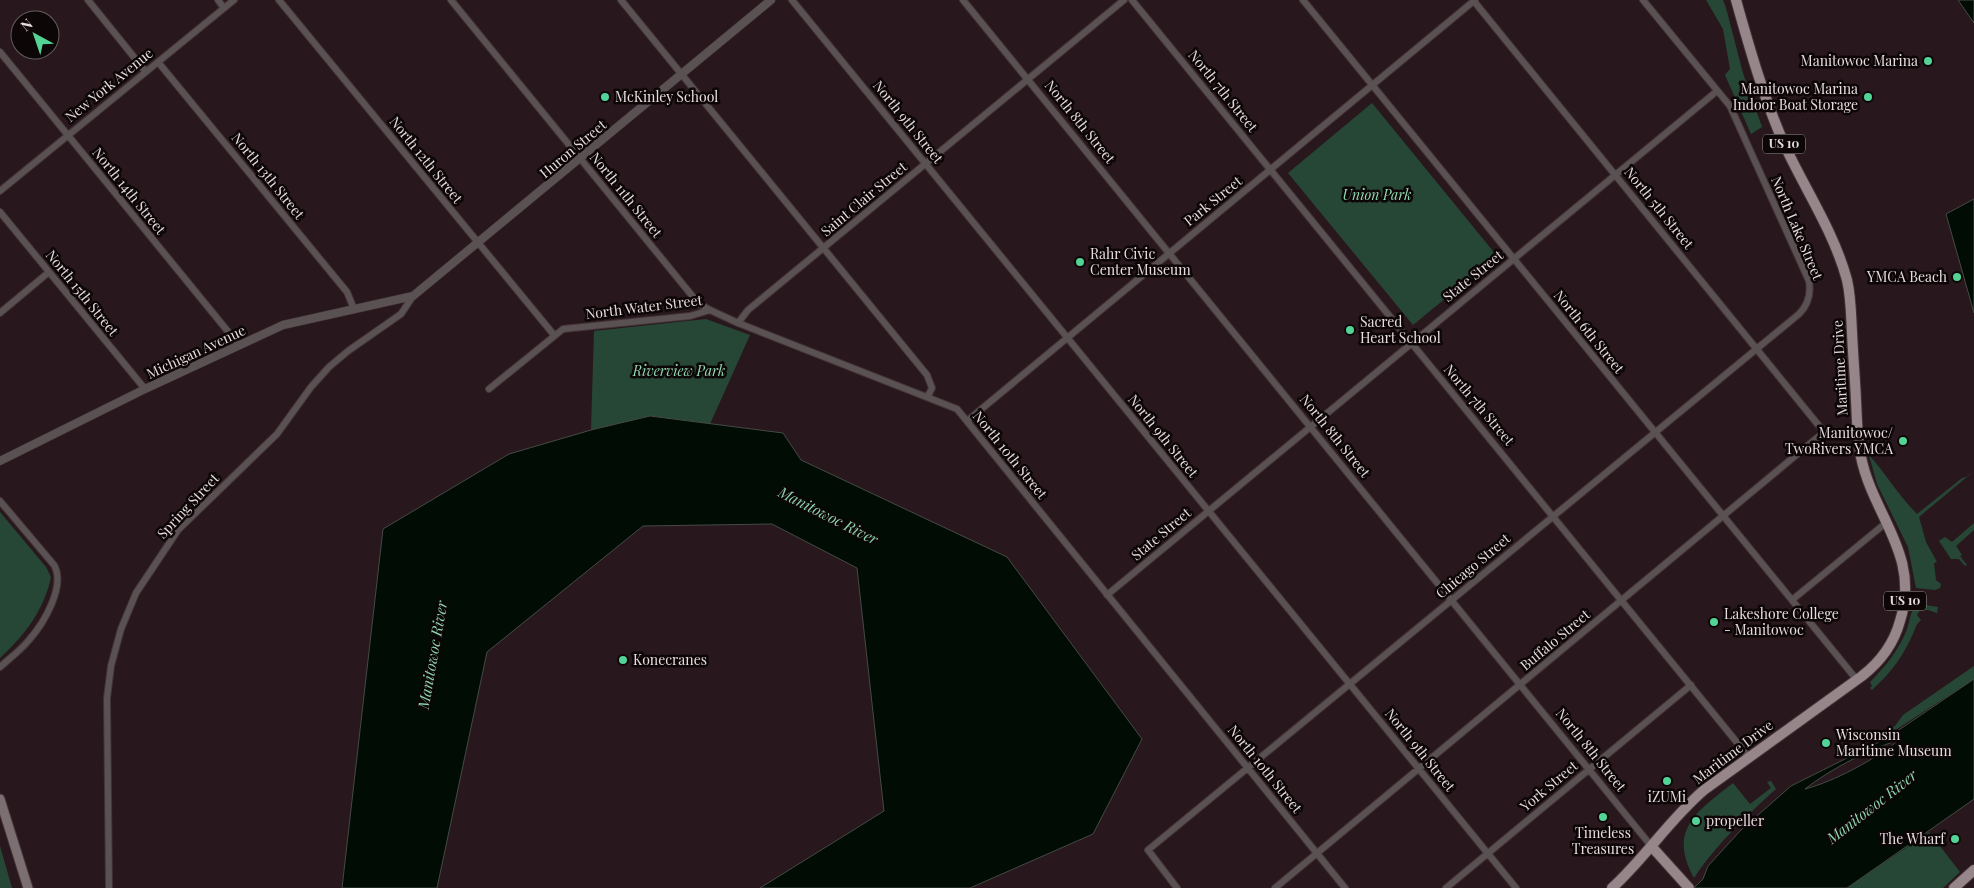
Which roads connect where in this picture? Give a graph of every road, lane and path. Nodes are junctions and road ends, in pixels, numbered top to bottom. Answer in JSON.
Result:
{"nodes":[{"id":1,"x":88,"y":0,"type":"edge"},
{"id":2,"x":218,"y":0,"type":"edge"},
{"id":3,"x":234,"y":0,"type":"edge"},
{"id":4,"x":279,"y":0,"type":"edge"},
{"id":5,"x":451,"y":0,"type":"edge"},
{"id":6,"x":621,"y":0,"type":"edge"},
{"id":7,"x":771,"y":0,"type":"edge"},
{"id":8,"x":792,"y":0,"type":"edge"},
{"id":9,"x":963,"y":0,"type":"edge"},
{"id":10,"x":1124,"y":0,"type":"edge"},
{"id":11,"x":1132,"y":0,"type":"edge"},
{"id":12,"x":1302,"y":0,"type":"edge"},
{"id":13,"x":1474,"y":0,"type":"edge"},
{"id":14,"x":1643,"y":0,"type":"edge"},
{"id":15,"x":1736,"y":0,"type":"edge"},
{"id":16,"x":224,"y":8,"type":"junction"},
{"id":17,"x":0,"y":52,"type":"edge"},
{"id":18,"x":158,"y":62,"type":"junction"},
{"id":19,"x":146,"y":72,"type":"junction"},
{"id":20,"x":682,"y":74,"type":"junction"},
{"id":21,"x":1028,"y":80,"type":"junction"},
{"id":22,"x":1372,"y":85,"type":"junction"},
{"id":23,"x":1717,"y":91,"type":"junction"},
{"id":24,"x":68,"y":135,"type":"junction"},
{"id":25,"x":580,"y":159,"type":"junction"},
{"id":26,"x":925,"y":164,"type":"junction"},
{"id":27,"x":1271,"y":170,"type":"junction"},
{"id":28,"x":1616,"y":175,"type":"junction"},
{"id":29,"x":0,"y":190,"type":"edge"},
{"id":30,"x":0,"y":212,"type":"edge"},
{"id":31,"x":478,"y":243,"type":"junction"},
{"id":32,"x":824,"y":249,"type":"junction"},
{"id":33,"x":1169,"y":253,"type":"junction"},
{"id":34,"x":1514,"y":259,"type":"junction"},
{"id":35,"x":49,"y":272,"type":"junction"},
{"id":36,"x":413,"y":296,"type":"junction"},
{"id":37,"x":1809,"y":297,"type":"joint"},
{"id":38,"x":354,"y":309,"type":"junction"},
{"id":39,"x":710,"y":310,"type":"junction"},
{"id":40,"x":0,"y":313,"type":"edge"},
{"id":41,"x":738,"y":323,"type":"junction"},
{"id":42,"x":554,"y":335,"type":"junction"},
{"id":43,"x":1067,"y":338,"type":"junction"},
{"id":44,"x":1411,"y":343,"type":"junction"},
{"id":45,"x":239,"y":345,"type":"junction"},
{"id":46,"x":1756,"y":348,"type":"junction"},
{"id":47,"x":145,"y":389,"type":"junction"},
{"id":48,"x":489,"y":389,"type":"dead end"},
{"id":49,"x":928,"y":396,"type":"junction"},
{"id":50,"x":967,"y":420,"type":"junction"},
{"id":51,"x":1310,"y":427,"type":"junction"},
{"id":52,"x":1858,"y":431,"type":"junction"},
{"id":53,"x":1655,"y":432,"type":"junction"},
{"id":54,"x":1824,"y":432,"type":"junction"},
{"id":55,"x":0,"y":461,"type":"edge"},
{"id":56,"x":0,"y":501,"type":"edge"},
{"id":57,"x":1208,"y":511,"type":"junction"},
{"id":58,"x":1554,"y":516,"type":"junction"},
{"id":59,"x":1723,"y":516,"type":"junction"},
{"id":60,"x":1887,"y":522,"type":"junction"},
{"id":61,"x":1107,"y":595,"type":"junction"},
{"id":62,"x":1452,"y":600,"type":"junction"},
{"id":63,"x":1792,"y":600,"type":"junction"},
{"id":64,"x":1621,"y":601,"type":"junction"},
{"id":65,"x":0,"y":666,"type":"edge"},
{"id":66,"x":1857,"y":680,"type":"junction"},
{"id":67,"x":1351,"y":684,"type":"junction"},
{"id":68,"x":1520,"y":685,"type":"junction"},
{"id":69,"x":1691,"y":685,"type":"junction"},
{"id":70,"x":1748,"y":756,"type":"junction"},
{"id":71,"x":1248,"y":768,"type":"junction"},
{"id":72,"x":1419,"y":768,"type":"junction"},
{"id":73,"x":1589,"y":769,"type":"junction"},
{"id":74,"x":0,"y":799,"type":"edge"},
{"id":75,"x":1652,"y":847,"type":"junction"},
{"id":76,"x":1317,"y":853,"type":"junction"},
{"id":77,"x":1488,"y":853,"type":"junction"},
{"id":78,"x":1974,"y":870,"type":"edge"},
{"id":79,"x":28,"y":888,"type":"edge"},
{"id":80,"x":109,"y":888,"type":"edge"},
{"id":81,"x":1176,"y":888,"type":"edge"},
{"id":82,"x":1275,"y":888,"type":"edge"},
{"id":83,"x":1346,"y":888,"type":"edge"},
{"id":84,"x":1446,"y":888,"type":"edge"},
{"id":85,"x":1516,"y":888,"type":"edge"},
{"id":86,"x":1612,"y":888,"type":"edge"},
{"id":87,"x":1689,"y":888,"type":"edge"},
{"id":88,"x":1954,"y":888,"type":"edge"}],
"edges":[{"from":1,"to":19,"type":"street"},
{"from":2,"to":16,"type":"street"},
{"from":3,"to":16,"type":"street","name":"New York Avenue"},
{"from":4,"to":31,"type":"street","name":"North 12th Street"},
{"from":5,"to":25,"type":"street","name":"North 11th Street"},
{"from":6,"to":20,"type":"street"},
{"from":7,"to":20,"type":"street","name":"Huron Street"},
{"from":8,"to":26,"type":"street","name":"North 9th Street"},
{"from":9,"to":21,"type":"street","name":"North 8th Street"},
{"from":10,"to":21,"type":"street","name":"Saint Clair Street"},
{"from":11,"to":27,"type":"street","name":"North 7th Street"},
{"from":12,"to":22,"type":"street","name":"North 6th Street"},
{"from":13,"to":22,"type":"street","name":"Park Street"},
{"from":13,"to":28,"type":"street","name":"North 5th Street"},
{"from":14,"to":23,"type":"street","name":"North Lake Street"},
{"from":15,"to":52,"type":"main road","name":"Maritime Drive","number":"US 10"},
{"from":16,"to":18,"type":"street","name":"New York Avenue"},
{"from":17,"to":24,"type":"street","name":"North 14th Street"},
{"from":18,"to":19,"type":"street","name":"New York Avenue"},
{"from":18,"to":38,"type":"street","name":"North 13th Street"},
{"from":19,"to":24,"type":"street","name":"New York Avenue"},
{"from":20,"to":25,"type":"street","name":"Huron Street"},
{"from":20,"to":32,"type":"street"},
{"from":21,"to":26,"type":"street","name":"Saint Clair Street"},
{"from":21,"to":33,"type":"street","name":"North 8th Street"},
{"from":22,"to":27,"type":"street","name":"Park Street"},
{"from":22,"to":34,"type":"street","name":"North 6th Street"},
{"from":23,"to":28,"type":"street","name":"State Street"},
{"from":23,"to":37,"type":"street","name":"North Lake Street"},
{"from":24,"to":29,"type":"street","name":"New York Avenue"},
{"from":24,"to":45,"type":"street","name":"North 14th Street"},
{"from":25,"to":31,"type":"street","name":"Huron Street"},
{"from":25,"to":39,"type":"street","name":"North 11th Street"},
{"from":26,"to":32,"type":"street","name":"Saint Clair Street"},
{"from":26,"to":43,"type":"street","name":"North 9th Street"},
{"from":27,"to":33,"type":"street","name":"Park Street"},
{"from":27,"to":44,"type":"street","name":"North 7th Street"},
{"from":28,"to":34,"type":"street","name":"State Street"},
{"from":28,"to":46,"type":"street","name":"North 5th Street"},
{"from":30,"to":35,"type":"street","name":"North 15th Street"},
{"from":31,"to":36,"type":"street","name":"Huron Street"},
{"from":31,"to":42,"type":"street","name":"North 12th Street"},
{"from":32,"to":41,"type":"street","name":"Saint Clair Street"},
{"from":32,"to":49,"type":"street"},
{"from":33,"to":43,"type":"street","name":"Park Street"},
{"from":33,"to":51,"type":"street","name":"North 8th Street"},
{"from":34,"to":44,"type":"street","name":"State Street"},
{"from":34,"to":53,"type":"street","name":"North 6th Street"},
{"from":35,"to":40,"type":"street"},
{"from":35,"to":47,"type":"street","name":"North 15th Street"},
{"from":36,"to":38,"type":"street","name":"Michigan Avenue"},
{"from":36,"to":80,"type":"street","name":"Spring Street"},
{"from":37,"to":46,"type":"street","name":"Chicago Street"},
{"from":38,"to":45,"type":"street","name":"Michigan Avenue"},
{"from":39,"to":41,"type":"street","name":"North Water Street"},
{"from":39,"to":42,"type":"street","name":"North Water Street"},
{"from":41,"to":49,"type":"street","name":"North Water Street"},
{"from":42,"to":48,"type":"street","name":"North Water Street"},
{"from":43,"to":50,"type":"street","name":"Park Street"},
{"from":43,"to":57,"type":"street","name":"North 9th Street"},
{"from":44,"to":51,"type":"street","name":"State Street"},
{"from":44,"to":58,"type":"street","name":"North 7th Street"},
{"from":45,"to":47,"type":"street","name":"Michigan Avenue"},
{"from":46,"to":53,"type":"street","name":"Chicago Street"},
{"from":46,"to":54,"type":"street","name":"North 5th Street"},
{"from":47,"to":55,"type":"street","name":"Michigan Avenue"},
{"from":49,"to":50,"type":"street","name":"North 10th Street"},
{"from":50,"to":61,"type":"street","name":"North 10th Street"},
{"from":51,"to":57,"type":"street","name":"State Street"},
{"from":51,"to":62,"type":"street","name":"North 8th Street"},
{"from":52,"to":54,"type":"street"},
{"from":52,"to":60,"type":"main road","name":"Maritime Drive","number":"US 10"},
{"from":53,"to":58,"type":"street","name":"Chicago Street"},
{"from":53,"to":59,"type":"street","name":"North 6th Street"},
{"from":54,"to":59,"type":"street","name":"Buffalo Street"},
{"from":56,"to":65,"type":"street"},
{"from":57,"to":61,"type":"street","name":"State Street"},
{"from":57,"to":67,"type":"street","name":"North 9th Street"},
{"from":58,"to":62,"type":"street","name":"Chicago Street"},
{"from":58,"to":64,"type":"street","name":"North 7th Street"},
{"from":59,"to":63,"type":"street","name":"North 6th Street"},
{"from":59,"to":64,"type":"street","name":"Buffalo Street"},
{"from":60,"to":63,"type":"street"},
{"from":60,"to":66,"type":"main road","name":"Maritime Drive","number":"US 10"},
{"from":61,"to":71,"type":"street","name":"North 10th Street"},
{"from":62,"to":67,"type":"street","name":"Chicago Street"},
{"from":62,"to":68,"type":"street","name":"North 8th Street"},
{"from":63,"to":66,"type":"street","name":"North 6th Street"},
{"from":64,"to":68,"type":"street","name":"Buffalo Street"},
{"from":64,"to":69,"type":"street","name":"North 7th Street"},
{"from":66,"to":70,"type":"main road","name":"Maritime Drive","number":"US 10"},
{"from":67,"to":71,"type":"street","name":"Chicago Street"},
{"from":67,"to":72,"type":"street","name":"North 9th Street"},
{"from":68,"to":72,"type":"street","name":"Buffalo Street"},
{"from":68,"to":73,"type":"street","name":"North 8th Street"},
{"from":69,"to":70,"type":"street","name":"North 7th Street"},
{"from":69,"to":73,"type":"street","name":"York Street"},
{"from":70,"to":75,"type":"main road","name":"Maritime Drive","number":"US 10"},
{"from":71,"to":76,"type":"street","name":"North 10th Street"},
{"from":71,"to":81,"type":"street","name":"Chicago Street"},
{"from":72,"to":76,"type":"street","name":"Buffalo Street"},
{"from":72,"to":77,"type":"street","name":"North 9th Street"},
{"from":73,"to":75,"type":"street","name":"North 8th Street"},
{"from":73,"to":77,"type":"street","name":"York Street"},
{"from":74,"to":79,"type":"main road"},
{"from":75,"to":86,"type":"main road","name":"Maritime Drive"},
{"from":75,"to":87,"type":"main road","name":"North 8th Street"},
{"from":76,"to":82,"type":"street","name":"Buffalo Street"},
{"from":76,"to":83,"type":"street","name":"North 10th Street"},
{"from":77,"to":84,"type":"street","name":"York Street"},
{"from":77,"to":85,"type":"street","name":"North 9th Street"},
{"from":78,"to":88,"type":"main road"}]}
